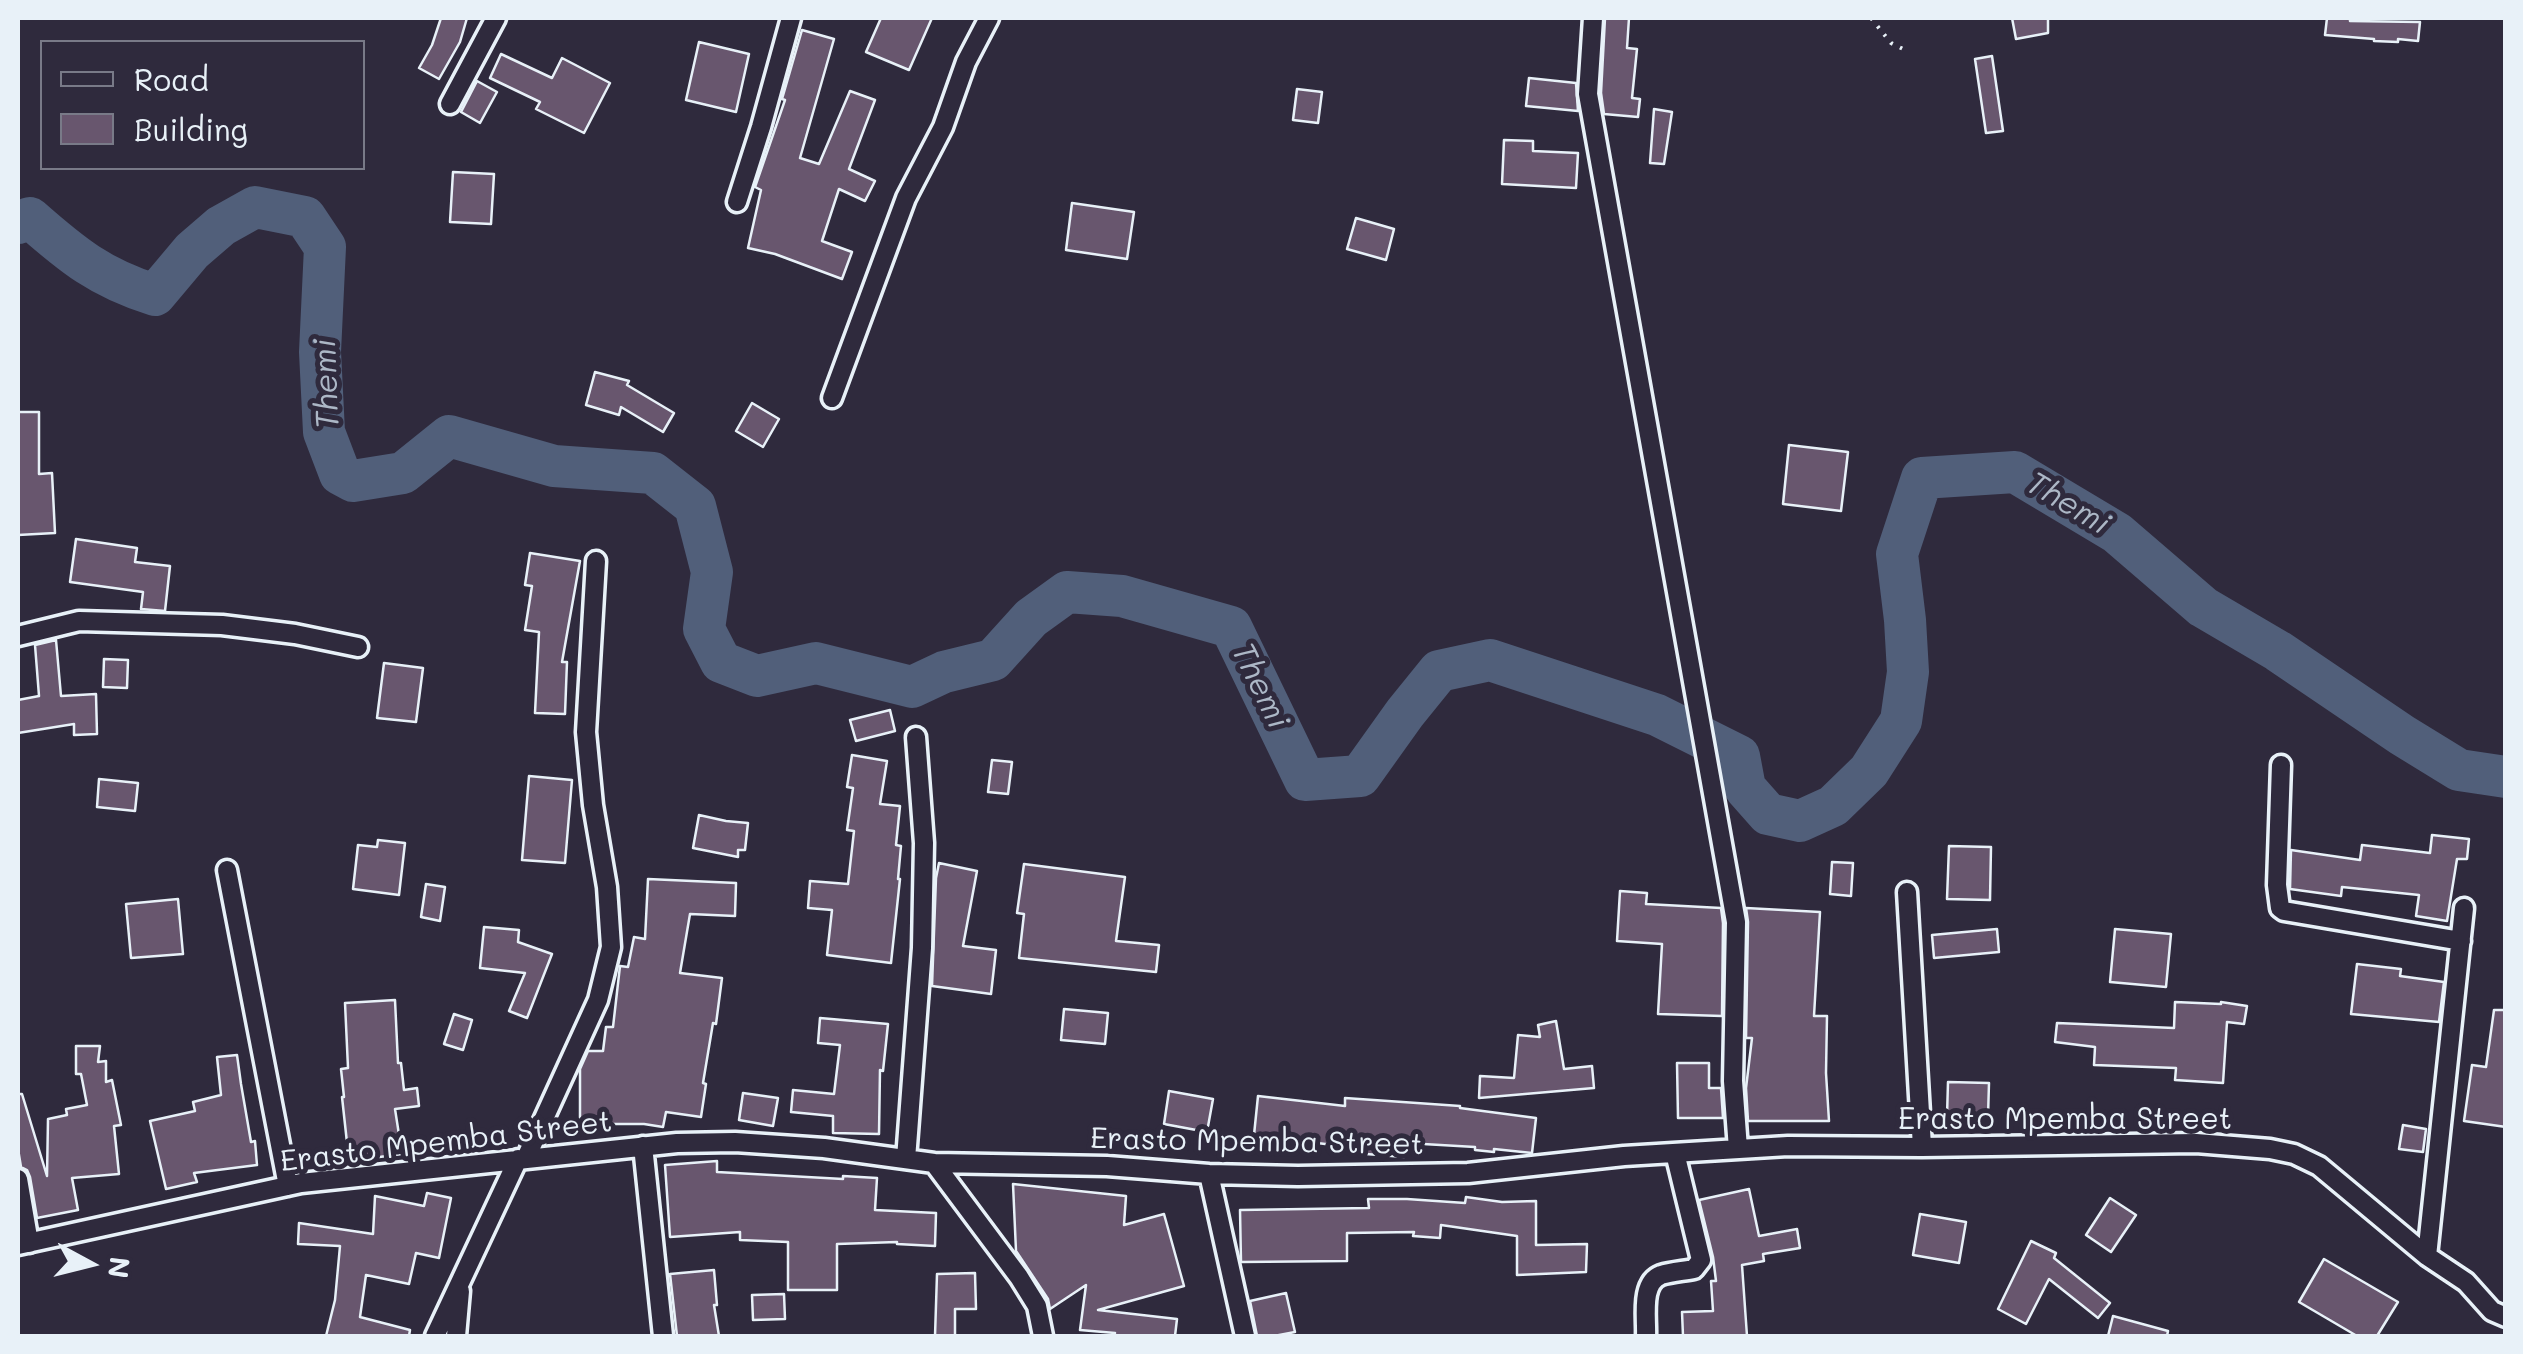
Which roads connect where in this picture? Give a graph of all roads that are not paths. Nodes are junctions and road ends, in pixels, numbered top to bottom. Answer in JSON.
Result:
{"nodes":[{"id":1,"x":496,"y":18,"type":"edge"},
{"id":2,"x":790,"y":18,"type":"edge"},
{"id":3,"x":989,"y":18,"type":"edge"},
{"id":4,"x":1593,"y":18,"type":"edge"},
{"id":5,"x":450,"y":104,"type":"dead end"},
{"id":6,"x":737,"y":202,"type":"dead end"},
{"id":7,"x":832,"y":398,"type":"dead end"},
{"id":8,"x":596,"y":561,"type":"dead end"},
{"id":9,"x":18,"y":636,"type":"edge"},
{"id":10,"x":358,"y":647,"type":"dead end"},
{"id":11,"x":916,"y":737,"type":"dead end"},
{"id":12,"x":2281,"y":765,"type":"dead end"},
{"id":13,"x":227,"y":870,"type":"dead end"},
{"id":14,"x":1907,"y":892,"type":"dead end"},
{"id":15,"x":2464,"y":908,"type":"dead end"},
{"id":16,"x":2461,"y":941,"type":"junction"},
{"id":17,"x":644,"y":1146,"type":"junction"},
{"id":18,"x":1922,"y":1148,"type":"junction"},
{"id":19,"x":1738,"y":1149,"type":"junction"},
{"id":20,"x":1675,"y":1153,"type":"junction"},
{"id":21,"x":522,"y":1159,"type":"junction"},
{"id":22,"x":906,"y":1159,"type":"junction"},
{"id":23,"x":934,"y":1163,"type":"junction"},
{"id":24,"x":1209,"y":1174,"type":"junction"},
{"id":25,"x":18,"y":1179,"type":"edge"},
{"id":26,"x":288,"y":1186,"type":"junction"},
{"id":27,"x":23,"y":1244,"type":"edge"},
{"id":28,"x":2427,"y":1256,"type":"junction"},
{"id":29,"x":462,"y":1276,"type":"junction"},
{"id":30,"x":2506,"y":1317,"type":"edge"},
{"id":31,"x":435,"y":1336,"type":"edge"},
{"id":32,"x":456,"y":1336,"type":"edge"},
{"id":33,"x":663,"y":1336,"type":"edge"},
{"id":34,"x":1044,"y":1336,"type":"edge"},
{"id":35,"x":1245,"y":1336,"type":"edge"},
{"id":36,"x":1646,"y":1336,"type":"edge"}],
"edges":[{"from":1,"to":5,"type":"street"},
{"from":2,"to":6,"type":"street"},
{"from":3,"to":7,"type":"street"},
{"from":4,"to":19,"type":"street"},
{"from":8,"to":21,"type":"street"},
{"from":9,"to":10,"type":"street"},
{"from":11,"to":22,"type":"street"},
{"from":12,"to":16,"type":"street"},
{"from":13,"to":26,"type":"street"},
{"from":14,"to":18,"type":"street"},
{"from":15,"to":16,"type":"street"},
{"from":16,"to":28,"type":"street"},
{"from":17,"to":21,"type":"street","name":"Erasto Mpemba Street"},
{"from":17,"to":22,"type":"street","name":"Erasto Mpemba Street"},
{"from":17,"to":33,"type":"street"},
{"from":18,"to":19,"type":"street","name":"Erasto Mpemba Street"},
{"from":18,"to":28,"type":"street","name":"Erasto Mpemba Street"},
{"from":19,"to":20,"type":"street","name":"Erasto Mpemba Street"},
{"from":20,"to":24,"type":"street","name":"Erasto Mpemba Street"},
{"from":20,"to":36,"type":"street"},
{"from":21,"to":26,"type":"street","name":"Erasto Mpemba Street"},
{"from":21,"to":29,"type":"street"},
{"from":22,"to":23,"type":"street","name":"Erasto Mpemba Street"},
{"from":23,"to":24,"type":"street","name":"Erasto Mpemba Street"},
{"from":23,"to":34,"type":"street"},
{"from":24,"to":35,"type":"street"},
{"from":25,"to":27,"type":"street"},
{"from":26,"to":27,"type":"street","name":"Erasto Mpemba Street"},
{"from":28,"to":30,"type":"street","name":"Erasto Mpemba Street"},
{"from":29,"to":31,"type":"street"},
{"from":29,"to":32,"type":"street"}]}
